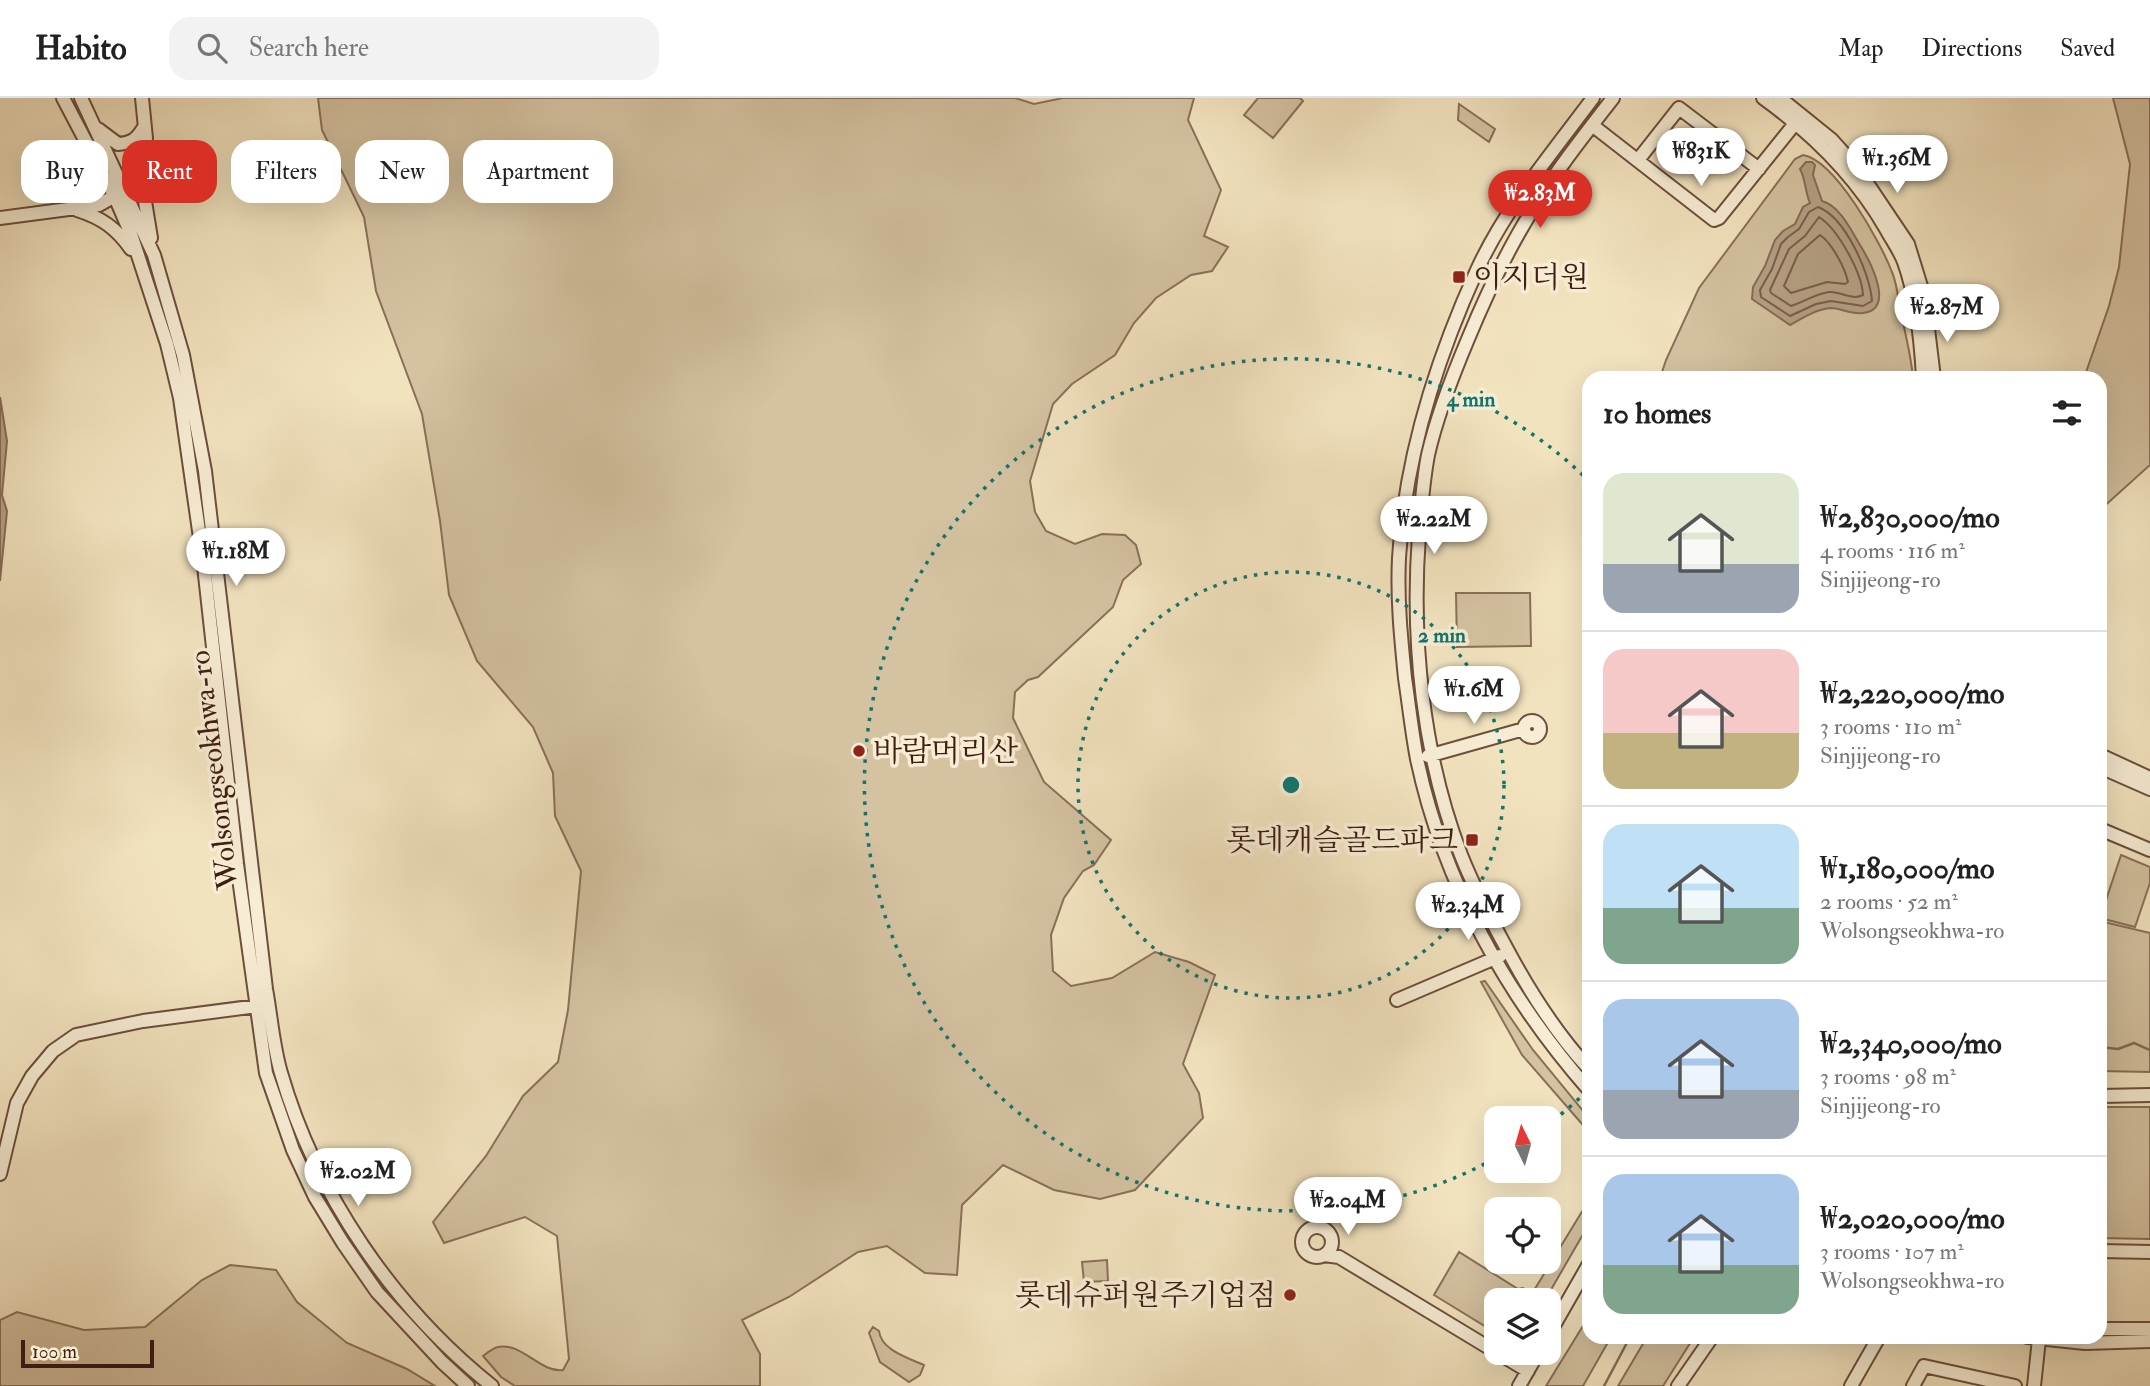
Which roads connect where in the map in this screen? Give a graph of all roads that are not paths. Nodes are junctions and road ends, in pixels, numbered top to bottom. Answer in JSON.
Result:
{"nodes":[{"id":1,"x":63,"y":98,"type":"edge"},
{"id":2,"x":81,"y":98,"type":"edge"},
{"id":3,"x":142,"y":98,"type":"edge"},
{"id":4,"x":1593,"y":98,"type":"edge"},
{"id":5,"x":1613,"y":98,"type":"edge"},
{"id":6,"x":1763,"y":98,"type":"edge"},
{"id":7,"x":1780,"y":98,"type":"edge"},
{"id":8,"x":1683,"y":103,"type":"edge"},
{"id":9,"x":1799,"y":118,"type":"junction"},
{"id":10,"x":1592,"y":125,"type":"junction"},
{"id":11,"x":95,"y":126,"type":"junction"},
{"id":12,"x":144,"y":127,"type":"junction"},
{"id":13,"x":85,"y":140,"type":"edge"},
{"id":14,"x":146,"y":140,"type":"edge"},
{"id":15,"x":1638,"y":160,"type":"junction"},
{"id":16,"x":1759,"y":169,"type":"junction"},
{"id":17,"x":108,"y":178,"type":"edge"},
{"id":18,"x":120,"y":194,"type":"junction"},
{"id":19,"x":80,"y":203,"type":"edge"},
{"id":20,"x":145,"y":203,"type":"edge"},
{"id":21,"x":74,"y":209,"type":"junction"},
{"id":22,"x":0,"y":218,"type":"edge"},
{"id":23,"x":153,"y":255,"type":"junction"},
{"id":24,"x":141,"y":262,"type":"junction"},
{"id":25,"x":1922,"y":371,"type":"edge"},
{"id":26,"x":1933,"y":371,"type":"edge"},
{"id":27,"x":1524,"y":729,"type":"dead end"},
{"id":28,"x":1433,"y":755,"type":"junction"},
{"id":29,"x":1417,"y":758,"type":"junction"},
{"id":30,"x":2107,"y":762,"type":"edge"},
{"id":31,"x":2107,"y":764,"type":"edge"},
{"id":32,"x":2150,"y":778,"type":"edge"},
{"id":33,"x":2150,"y":789,"type":"edge"},
{"id":34,"x":2107,"y":832,"type":"edge"},
{"id":35,"x":2150,"y":850,"type":"edge"},
{"id":36,"x":1508,"y":952,"type":"junction"},
{"id":37,"x":1495,"y":959,"type":"junction"},
{"id":38,"x":1397,"y":1000,"type":"dead end"},
{"id":39,"x":263,"y":1005,"type":"junction"},
{"id":40,"x":1582,"y":1060,"type":"edge"},
{"id":41,"x":1582,"y":1082,"type":"edge"},
{"id":42,"x":2150,"y":1095,"type":"edge"},
{"id":43,"x":2107,"y":1096,"type":"edge"},
{"id":44,"x":0,"y":1174,"type":"edge"},
{"id":45,"x":1332,"y":1243,"type":"junction"},
{"id":46,"x":2107,"y":1251,"type":"edge"},
{"id":47,"x":2150,"y":1252,"type":"edge"},
{"id":48,"x":1324,"y":1255,"type":"junction"},
{"id":49,"x":1339,"y":1257,"type":"junction"},
{"id":50,"x":1582,"y":1276,"type":"edge"},
{"id":51,"x":1561,"y":1313,"type":"edge"},
{"id":52,"x":2107,"y":1329,"type":"edge"},
{"id":53,"x":2150,"y":1329,"type":"edge"},
{"id":54,"x":2150,"y":1341,"type":"edge"},
{"id":55,"x":2107,"y":1342,"type":"edge"},
{"id":56,"x":1484,"y":1344,"type":"edge"},
{"id":57,"x":1707,"y":1344,"type":"edge"},
{"id":58,"x":1875,"y":1344,"type":"edge"},
{"id":59,"x":2033,"y":1344,"type":"edge"},
{"id":60,"x":1518,"y":1365,"type":"edge"},
{"id":61,"x":1531,"y":1365,"type":"edge"},
{"id":62,"x":1528,"y":1371,"type":"junction"},
{"id":63,"x":1976,"y":1382,"type":"edge"},
{"id":64,"x":468,"y":1386,"type":"edge"},
{"id":65,"x":492,"y":1386,"type":"edge"},
{"id":66,"x":1519,"y":1386,"type":"edge"},
{"id":67,"x":1678,"y":1386,"type":"edge"},
{"id":68,"x":1851,"y":1386,"type":"edge"},
{"id":69,"x":1913,"y":1386,"type":"edge"},
{"id":70,"x":2015,"y":1386,"type":"edge"},
{"id":71,"x":2034,"y":1386,"type":"edge"}],
"edges":[{"from":1,"to":13,"type":"street","name":"Wolsongseokhwa-ro"},
{"from":2,"to":11,"type":"street","name":"Wolsongseokhwa-ro"},
{"from":3,"to":12,"type":"street"},
{"from":4,"to":29,"type":"street"},
{"from":5,"to":10,"type":"street"},
{"from":6,"to":9,"type":"street"},
{"from":7,"to":9,"type":"street"},
{"from":8,"to":15,"type":"street"},
{"from":8,"to":16,"type":"street"},
{"from":9,"to":16,"type":"street"},
{"from":9,"to":25,"type":"street"},
{"from":9,"to":26,"type":"street"},
{"from":10,"to":15,"type":"street"},
{"from":10,"to":28,"type":"street"},
{"from":11,"to":12,"type":"street"},
{"from":11,"to":18,"type":"street","name":"Wolsongseokhwa-ro"},
{"from":12,"to":14,"type":"street"},
{"from":15,"to":16,"type":"street"},
{"from":17,"to":18,"type":"street","name":"Wolsongseokhwa-ro"},
{"from":18,"to":21,"type":"street"},
{"from":18,"to":23,"type":"street","name":"Wolsongseokhwa-ro"},
{"from":18,"to":24,"type":"street","name":"Wolsongseokhwa-ro"},
{"from":19,"to":21,"type":"street"},
{"from":20,"to":23,"type":"street"},
{"from":21,"to":22,"type":"street"},
{"from":21,"to":24,"type":"street"},
{"from":23,"to":39,"type":"street","name":"Wolsongseokhwa-ro"},
{"from":24,"to":39,"type":"street","name":"Wolsongseokhwa-ro"},
{"from":27,"to":28,"type":"street"},
{"from":28,"to":29,"type":"street"},
{"from":28,"to":36,"type":"street"},
{"from":29,"to":37,"type":"street"},
{"from":30,"to":32,"type":"street"},
{"from":31,"to":33,"type":"street"},
{"from":34,"to":35,"type":"street"},
{"from":36,"to":37,"type":"street"},
{"from":36,"to":40,"type":"street"},
{"from":37,"to":38,"type":"street"},
{"from":37,"to":41,"type":"street"},
{"from":39,"to":44,"type":"street"},
{"from":39,"to":64,"type":"street","name":"Wolsongseokhwa-ro"},
{"from":39,"to":65,"type":"street","name":"Wolsongseokhwa-ro"},
{"from":42,"to":43,"type":"street"},
{"from":45,"to":48,"type":"street"},
{"from":45,"to":48,"type":"street"},
{"from":45,"to":49,"type":"street"},
{"from":46,"to":47,"type":"street"},
{"from":48,"to":49,"type":"street"},
{"from":49,"to":56,"type":"street"},
{"from":50,"to":51,"type":"street"},
{"from":52,"to":53,"type":"street"},
{"from":54,"to":55,"type":"street"},
{"from":57,"to":67,"type":"street"},
{"from":58,"to":68,"type":"street"},
{"from":59,"to":71,"type":"street"},
{"from":60,"to":62,"type":"street"},
{"from":61,"to":62,"type":"street"},
{"from":62,"to":66,"type":"street"},
{"from":63,"to":69,"type":"street"},
{"from":63,"to":70,"type":"street"}]}
